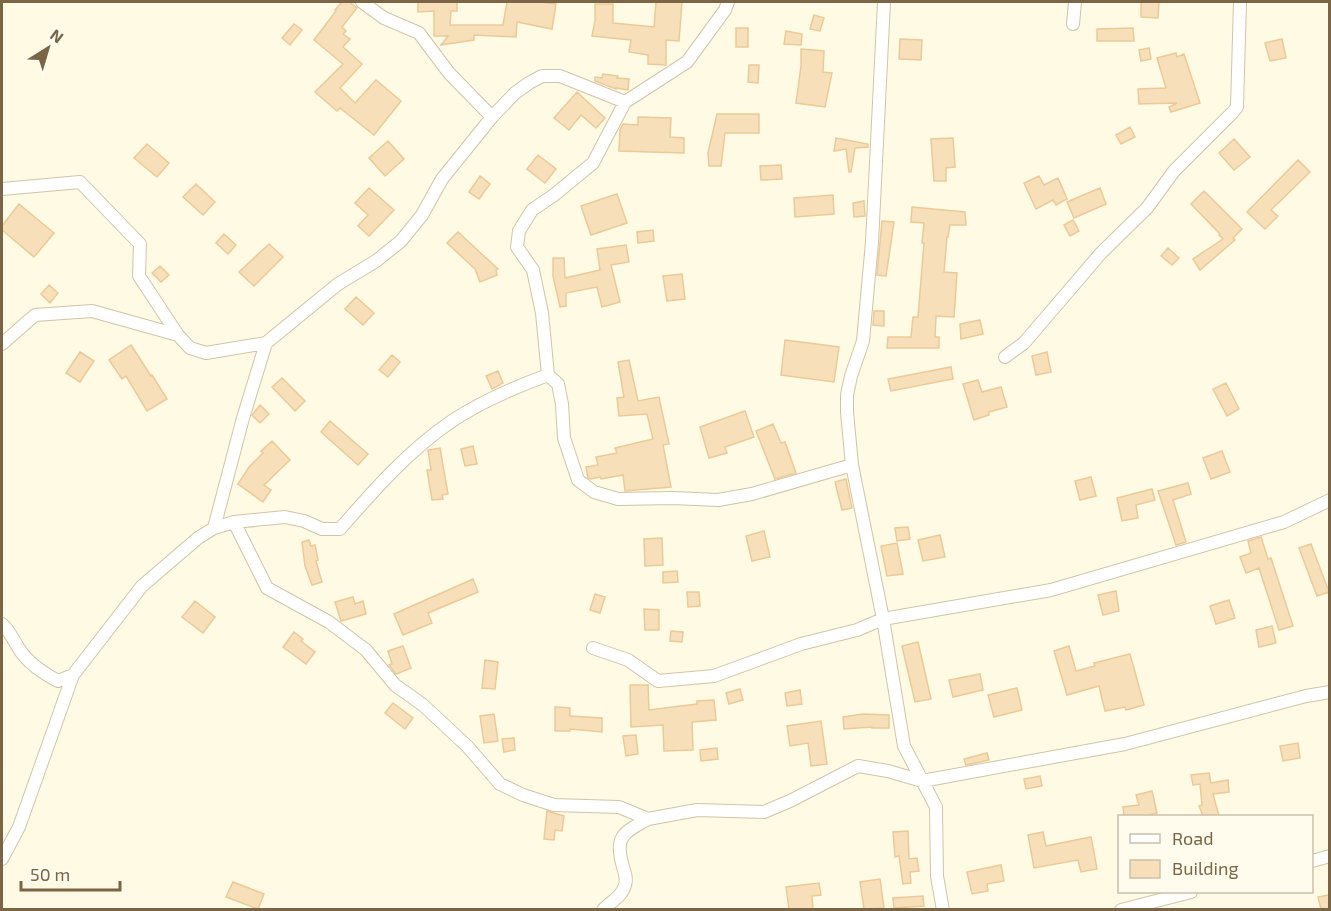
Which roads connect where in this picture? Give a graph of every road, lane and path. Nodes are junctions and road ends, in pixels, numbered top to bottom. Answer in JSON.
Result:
{"nodes":[{"id":1,"x":362,"y":2,"type":"edge"},
{"id":2,"x":728,"y":2,"type":"edge"},
{"id":3,"x":884,"y":2,"type":"edge"},
{"id":4,"x":1075,"y":2,"type":"edge"},
{"id":5,"x":1240,"y":2,"type":"edge"},
{"id":6,"x":1073,"y":24,"type":"dead end"},
{"id":7,"x":625,"y":102,"type":"junction"},
{"id":8,"x":492,"y":117,"type":"junction"},
{"id":9,"x":2,"y":189,"type":"edge"},
{"id":10,"x":178,"y":335,"type":"junction"},
{"id":11,"x":266,"y":343,"type":"junction"},
{"id":12,"x":2,"y":344,"type":"edge"},
{"id":13,"x":1005,"y":357,"type":"dead end"},
{"id":14,"x":548,"y":375,"type":"junction"},
{"id":15,"x":852,"y":465,"type":"junction"},
{"id":16,"x":1329,"y":500,"type":"edge"},
{"id":17,"x":234,"y":522,"type":"junction"},
{"id":18,"x":214,"y":528,"type":"junction"},
{"id":19,"x":883,"y":619,"type":"junction"},
{"id":20,"x":2,"y":624,"type":"edge"},
{"id":21,"x":593,"y":648,"type":"dead end"},
{"id":22,"x":73,"y":675,"type":"junction"},
{"id":23,"x":1329,"y":692,"type":"edge"},
{"id":24,"x":922,"y":781,"type":"junction"},
{"id":25,"x":648,"y":819,"type":"junction"},
{"id":26,"x":1329,"y":856,"type":"edge"},
{"id":27,"x":2,"y":859,"type":"edge"},
{"id":28,"x":1313,"y":860,"type":"edge"},
{"id":29,"x":1183,"y":893,"type":"edge"},
{"id":30,"x":603,"y":909,"type":"edge"},
{"id":31,"x":943,"y":909,"type":"edge"},
{"id":32,"x":1121,"y":909,"type":"edge"}],
"edges":[{"from":1,"to":8,"type":"street"},
{"from":2,"to":7,"type":"street"},
{"from":3,"to":15,"type":"street"},
{"from":4,"to":6,"type":"street"},
{"from":5,"to":13,"type":"street"},
{"from":7,"to":8,"type":"street"},
{"from":7,"to":14,"type":"street"},
{"from":8,"to":11,"type":"street"},
{"from":9,"to":10,"type":"street"},
{"from":10,"to":11,"type":"street"},
{"from":10,"to":12,"type":"street"},
{"from":11,"to":18,"type":"street"},
{"from":14,"to":15,"type":"street"},
{"from":14,"to":17,"type":"street"},
{"from":15,"to":19,"type":"street"},
{"from":16,"to":19,"type":"street"},
{"from":17,"to":18,"type":"street"},
{"from":17,"to":25,"type":"street"},
{"from":18,"to":22,"type":"street"},
{"from":19,"to":21,"type":"street"},
{"from":19,"to":24,"type":"street"},
{"from":20,"to":22,"type":"street"},
{"from":22,"to":27,"type":"street"},
{"from":23,"to":24,"type":"street"},
{"from":24,"to":25,"type":"street"},
{"from":24,"to":31,"type":"street"},
{"from":25,"to":30,"type":"street"},
{"from":26,"to":28,"type":"street"},
{"from":29,"to":32,"type":"street"}]}
